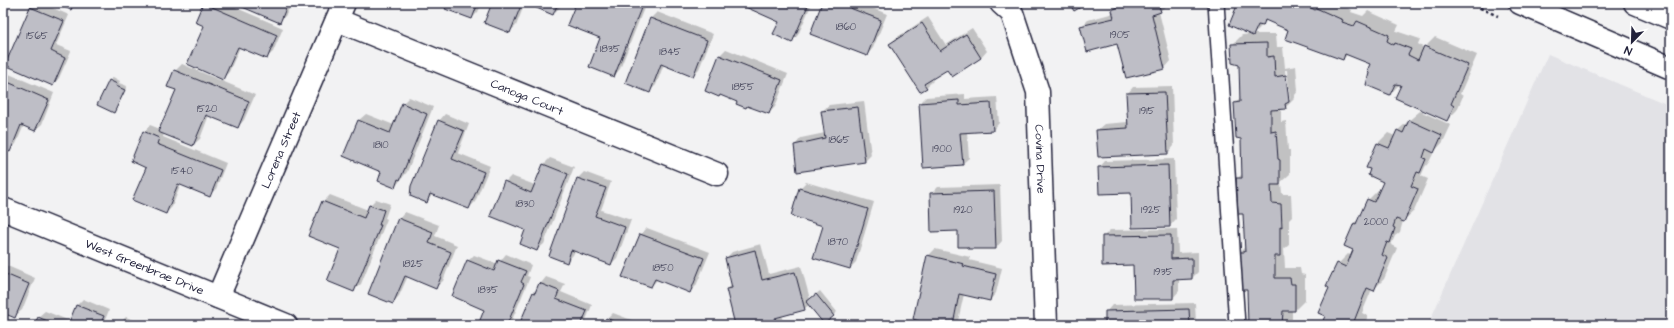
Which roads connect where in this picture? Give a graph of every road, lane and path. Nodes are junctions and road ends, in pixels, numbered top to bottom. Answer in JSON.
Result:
{"nodes":[{"id":1,"x":1000,"y":3,"type":"edge"},
{"id":2,"x":1216,"y":3,"type":"edge"},
{"id":3,"x":1520,"y":3,"type":"edge"},
{"id":4,"x":1634,"y":3,"type":"edge"},
{"id":5,"x":340,"y":11,"type":"edge"},
{"id":6,"x":1671,"y":18,"type":"edge"},
{"id":7,"x":1671,"y":68,"type":"edge"},
{"id":8,"x":717,"y":174,"type":"dead end"},
{"id":9,"x":3,"y":209,"type":"edge"},
{"id":10,"x":218,"y":297,"type":"junction"},
{"id":11,"x":286,"y":325,"type":"edge"},
{"id":12,"x":1046,"y":325,"type":"edge"},
{"id":13,"x":1237,"y":325,"type":"edge"}],
"edges":[{"from":1,"to":12,"type":"street","name":"Covina Drive"},
{"from":2,"to":13,"type":"lane"},
{"from":3,"to":7,"type":"street"},
{"from":4,"to":6,"type":"street"},
{"from":5,"to":8,"type":"street","name":"Canoga Court"},
{"from":5,"to":10,"type":"street","name":"Lorena Street"},
{"from":9,"to":10,"type":"street","name":"West Greenbrae Drive"},
{"from":10,"to":11,"type":"street","name":"West Greenbrae Drive"}]}
